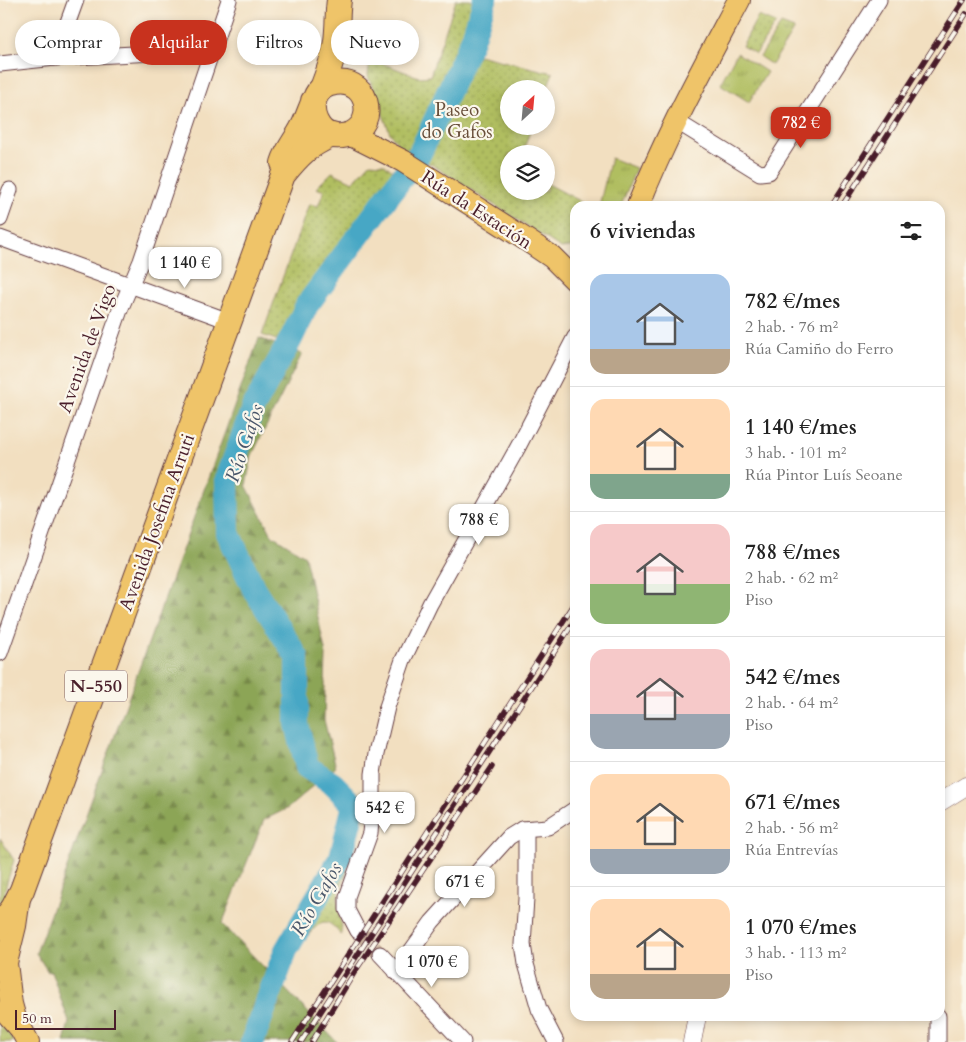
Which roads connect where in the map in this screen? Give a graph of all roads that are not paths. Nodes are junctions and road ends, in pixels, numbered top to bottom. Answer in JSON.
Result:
{"nodes":[{"id":1,"x":76,"y":0,"type":"edge"},
{"id":2,"x":229,"y":0,"type":"edge"},
{"id":3,"x":339,"y":0,"type":"edge"},
{"id":4,"x":739,"y":0,"type":"edge"},
{"id":5,"x":879,"y":0,"type":"edge"},
{"id":6,"x":69,"y":20,"type":"edge"},
{"id":7,"x":223,"y":20,"type":"edge"},
{"id":8,"x":336,"y":20,"type":"edge"},
{"id":9,"x":15,"y":62,"type":"edge"},
{"id":10,"x":331,"y":62,"type":"edge"},
{"id":11,"x":0,"y":64,"type":"edge"},
{"id":12,"x":208,"y":65,"type":"edge"},
{"id":13,"x":345,"y":65,"type":"edge"},
{"id":14,"x":318,"y":94,"type":"junction"},
{"id":15,"x":362,"y":99,"type":"junction"},
{"id":16,"x":676,"y":121,"type":"junction"},
{"id":17,"x":341,"y":135,"type":"junction"},
{"id":18,"x":403,"y":161,"type":"junction"},
{"id":19,"x":283,"y":174,"type":"junction"},
{"id":20,"x":10,"y":190,"type":"dead end"},
{"id":21,"x":640,"y":201,"type":"edge"},
{"id":22,"x":0,"y":219,"type":"edge"},
{"id":23,"x":0,"y":238,"type":"edge"},
{"id":24,"x":552,"y":257,"type":"junction"},
{"id":25,"x":570,"y":263,"type":"edge"},
{"id":26,"x":570,"y":275,"type":"edge"},
{"id":27,"x":130,"y":285,"type":"junction"},
{"id":28,"x":229,"y":321,"type":"junction"},
{"id":29,"x":570,"y":346,"type":"edge"},
{"id":30,"x":0,"y":653,"type":"edge"},
{"id":31,"x":966,"y":786,"type":"edge"},
{"id":32,"x":945,"y":799,"type":"edge"},
{"id":33,"x":570,"y":812,"type":"edge"},
{"id":34,"x":522,"y":829,"type":"junction"},
{"id":35,"x":19,"y":898,"type":"junction"},
{"id":36,"x":2,"y":921,"type":"edge"},
{"id":37,"x":358,"y":931,"type":"tunnel mouth"},
{"id":38,"x":380,"y":954,"type":"tunnel mouth"},
{"id":39,"x":396,"y":972,"type":"junction"},
{"id":40,"x":0,"y":1006,"type":"edge"},
{"id":41,"x":696,"y":1021,"type":"edge"},
{"id":42,"x":938,"y":1021,"type":"edge"},
{"id":43,"x":22,"y":1031,"type":"edge"},
{"id":44,"x":462,"y":1042,"type":"edge"},
{"id":45,"x":556,"y":1042,"type":"edge"},
{"id":46,"x":692,"y":1042,"type":"edge"},
{"id":47,"x":938,"y":1042,"type":"edge"}],
"edges":[{"from":1,"to":6,"type":"street"},
{"from":2,"to":7,"type":"street","name":"Avenida de Vigo"},
{"from":3,"to":8,"type":"highway","name":"Rúa da Estación"},
{"from":4,"to":16,"type":"main road"},
{"from":5,"to":16,"type":"street"},
{"from":9,"to":11,"type":"street"},
{"from":10,"to":14,"type":"highway","name":"Rúa da Estación"},
{"from":12,"to":27,"type":"street","name":"Avenida de Vigo"},
{"from":13,"to":15,"type":"highway","name":"Rúa da Estación"},
{"from":14,"to":15,"type":"highway"},
{"from":14,"to":17,"type":"highway"},
{"from":14,"to":19,"type":"highway","name":"Rúa da Estación"},
{"from":15,"to":17,"type":"highway"},
{"from":15,"to":18,"type":"main road","name":"Rúa da Estación"},
{"from":16,"to":21,"type":"main road"},
{"from":17,"to":18,"type":"main road","name":"Rúa da Estación"},
{"from":17,"to":19,"type":"highway","name":"Avenida Josefina Arruti","number":"N-550"},
{"from":18,"to":24,"type":"main road","name":"Rúa da Estación"},
{"from":19,"to":28,"type":"highway","name":"Avenida Josefina Arruti","number":"N-550"},
{"from":20,"to":22,"type":"street"},
{"from":23,"to":27,"type":"street"},
{"from":24,"to":25,"type":"main road","name":"Rúa da Estación"},
{"from":24,"to":26,"type":"main road","name":"Rúa da Estación"},
{"from":27,"to":28,"type":"street"},
{"from":27,"to":30,"type":"street","name":"Avenida de Vigo"},
{"from":28,"to":35,"type":"highway","name":"Avenida Josefina Arruti","number":"N-550"},
{"from":29,"to":37,"type":"street"},
{"from":31,"to":32,"type":"street"},
{"from":33,"to":34,"type":"street"},
{"from":34,"to":39,"type":"street"},
{"from":34,"to":45,"type":"street"},
{"from":35,"to":36,"type":"highway","name":"Avenida Josefina Arruti","number":"N-550"},
{"from":35,"to":43,"type":"main road"},
{"from":38,"to":39,"type":"street"},
{"from":39,"to":44,"type":"street"},
{"from":40,"to":43,"type":"main road"},
{"from":41,"to":46,"type":"street"},
{"from":42,"to":47,"type":"street"}]}
